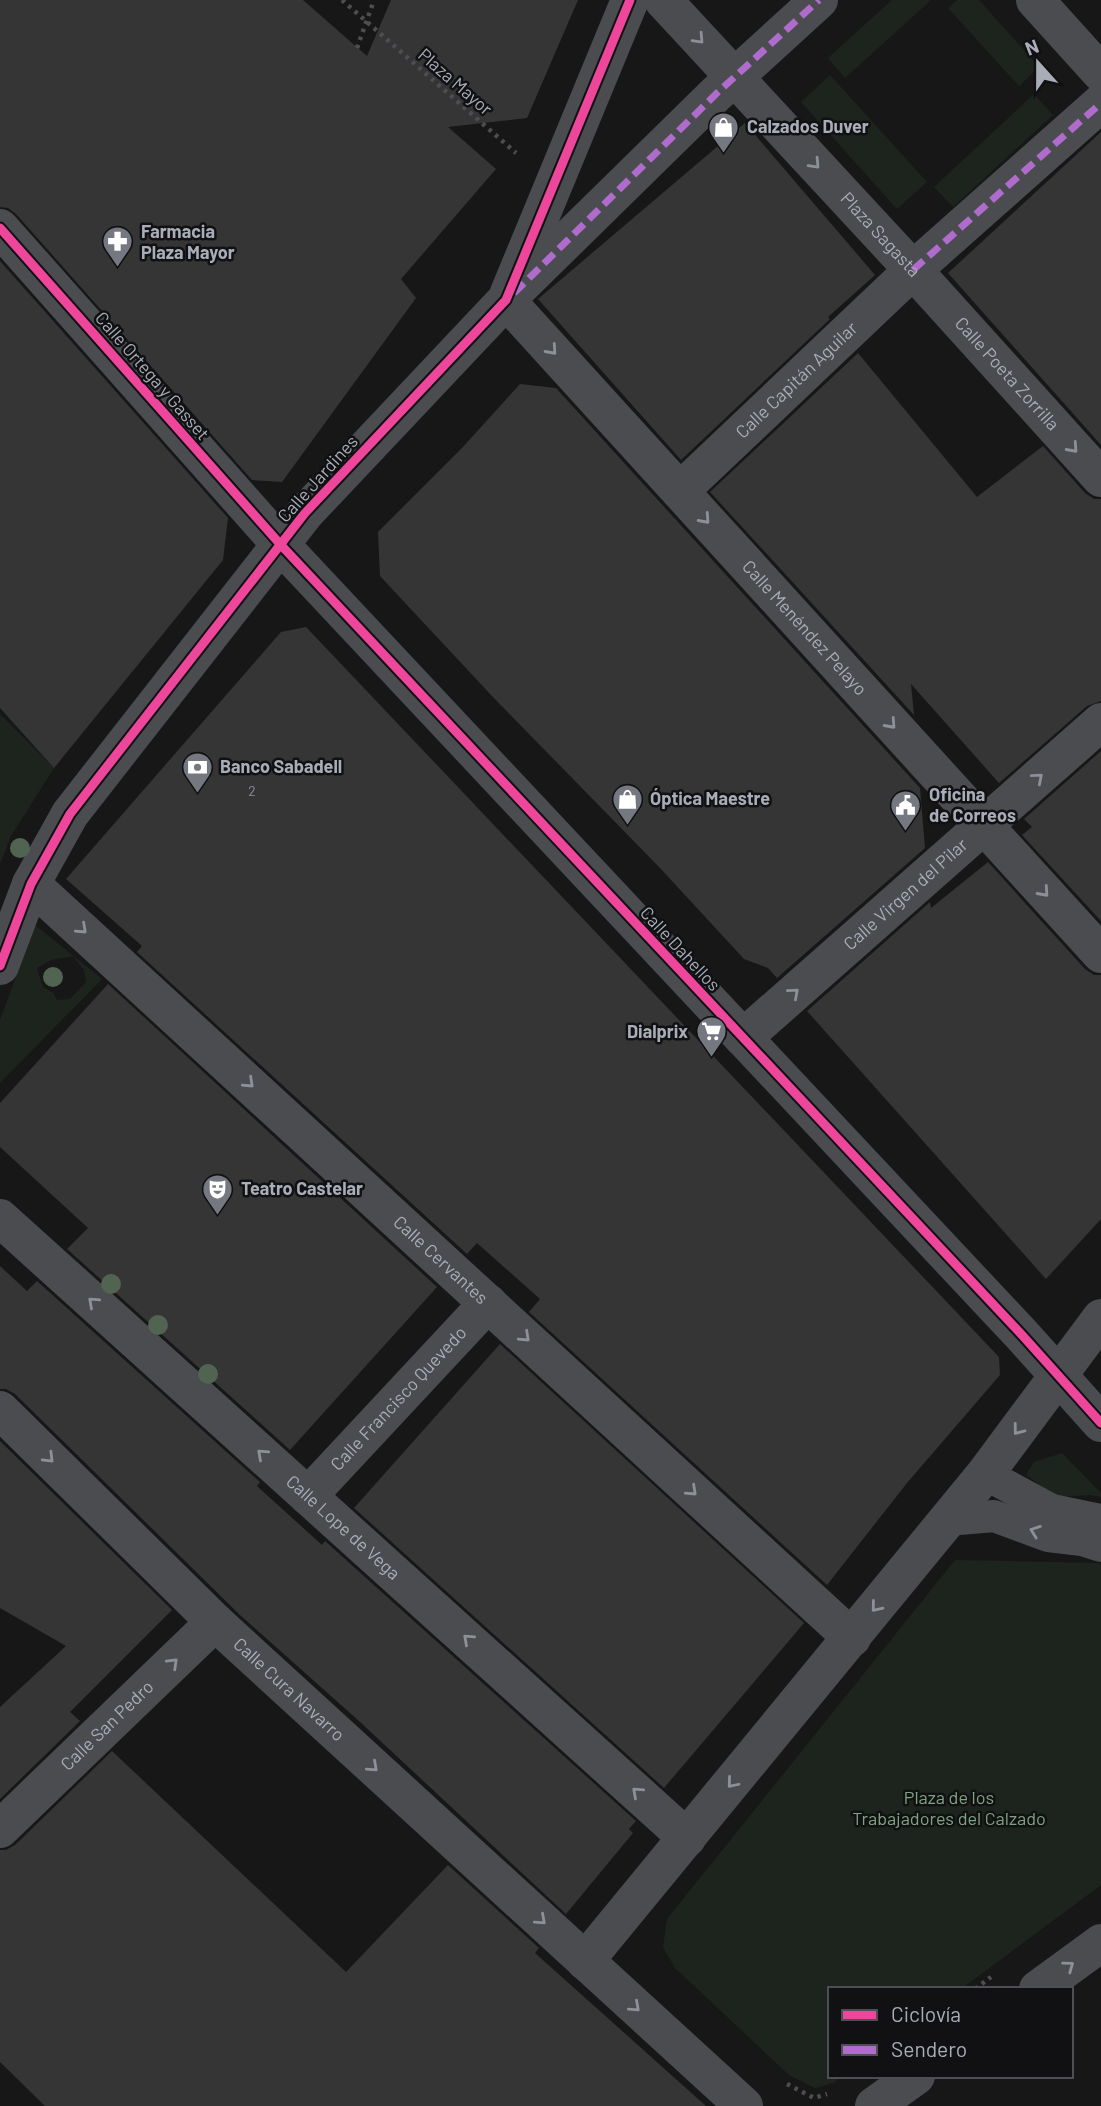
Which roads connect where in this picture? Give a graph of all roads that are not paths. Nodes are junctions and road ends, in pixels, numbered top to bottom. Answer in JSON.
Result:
{"nodes":[{"id":1,"x":630,"y":0,"type":"edge"},
{"id":2,"x":663,"y":0,"type":"edge"},
{"id":3,"x":819,"y":0,"type":"edge"},
{"id":4,"x":1035,"y":0,"type":"edge"},
{"id":5,"x":1101,"y":73,"type":"edge"},
{"id":6,"x":736,"y":78,"type":"junction"},
{"id":7,"x":1101,"y":103,"type":"edge"},
{"id":8,"x":0,"y":228,"type":"edge"},
{"id":9,"x":913,"y":270,"type":"junction"},
{"id":10,"x":506,"y":300,"type":"junction"},
{"id":11,"x":1101,"y":478,"type":"edge"},
{"id":12,"x":680,"y":491,"type":"junction"},
{"id":13,"x":280,"y":544,"type":"junction"},
{"id":14,"x":1101,"y":722,"type":"edge"},
{"id":15,"x":984,"y":825,"type":"junction"},
{"id":16,"x":31,"y":884,"type":"junction"},
{"id":17,"x":1101,"y":954,"type":"edge"},
{"id":18,"x":0,"y":966,"type":"edge"},
{"id":19,"x":743,"y":1038,"type":"junction"},
{"id":20,"x":0,"y":1218,"type":"edge"},
{"id":21,"x":488,"y":1303,"type":"junction"},
{"id":22,"x":1101,"y":1318,"type":"edge"},
{"id":23,"x":1058,"y":1374,"type":"junction"},
{"id":24,"x":0,"y":1410,"type":"edge"},
{"id":25,"x":1101,"y":1423,"type":"edge"},
{"id":26,"x":985,"y":1474,"type":"junction"},
{"id":27,"x":309,"y":1496,"type":"junction"},
{"id":28,"x":947,"y":1520,"type":"junction"},
{"id":29,"x":1101,"y":1520,"type":"edge"},
{"id":30,"x":1101,"y":1546,"type":"edge"},
{"id":31,"x":215,"y":1622,"type":"junction"},
{"id":32,"x":852,"y":1638,"type":"junction"},
{"id":33,"x":0,"y":1829,"type":"edge"},
{"id":34,"x":687,"y":1838,"type":"junction"},
{"id":35,"x":1101,"y":1943,"type":"edge"},
{"id":36,"x":585,"y":1961,"type":"junction"},
{"id":37,"x":1041,"y":1987,"type":"edge"},
{"id":38,"x":913,"y":2078,"type":"edge"},
{"id":39,"x":744,"y":2106,"type":"edge"},
{"id":40,"x":874,"y":2106,"type":"edge"}],
"edges":[{"from":1,"to":10,"type":"street","name":"Calle Jardines"},
{"from":2,"to":6,"type":"street","one_way":true},
{"from":3,"to":6,"type":"street","name":"Calle Jardines"},
{"from":4,"to":5,"type":"street"},
{"from":6,"to":9,"type":"street","name":"Plaza Sagasta","one_way":true},
{"from":6,"to":10,"type":"street","name":"Calle Jardines"},
{"from":7,"to":9,"type":"street","name":"Plaza Sagasta"},
{"from":8,"to":13,"type":"street","name":"Calle Ortega y Gasset"},
{"from":9,"to":11,"type":"street","name":"Calle Poeta Zorrilla","one_way":true},
{"from":9,"to":12,"type":"street","name":"Calle Capitán Aguilar"},
{"from":10,"to":12,"type":"street","name":"Calle Menéndez Pelayo","one_way":true},
{"from":10,"to":13,"type":"street","name":"Calle Jardines"},
{"from":12,"to":15,"type":"street","name":"Calle Menéndez Pelayo","one_way":true},
{"from":13,"to":16,"type":"street","name":"Calle Jardines"},
{"from":13,"to":19,"type":"street","name":"Calle Dahellos"},
{"from":15,"to":14,"type":"street","name":"Calle Virgen del Pilar","one_way":true},
{"from":15,"to":17,"type":"street","name":"Calle Menéndez Pelayo","one_way":true},
{"from":19,"to":15,"type":"street","name":"Calle Virgen del Pilar","one_way":true},
{"from":16,"to":18,"type":"street","name":"Calle Jardines"},
{"from":16,"to":21,"type":"street","name":"Calle Cervantes","one_way":true},
{"from":19,"to":23,"type":"street","name":"Calle Dahellos"},
{"from":27,"to":20,"type":"street","name":"Calle Lope de Vega","one_way":true},
{"from":21,"to":27,"type":"street","name":"Calle Francisco Quevedo"},
{"from":21,"to":32,"type":"street","name":"Calle Cervantes","one_way":true},
{"from":22,"to":23,"type":"street"},
{"from":23,"to":25,"type":"street"},
{"from":23,"to":26,"type":"street","one_way":true},
{"from":24,"to":31,"type":"street","name":"Calle Cura Navarro","one_way":true},
{"from":26,"to":28,"type":"street"},
{"from":26,"to":29,"type":"lane"},
{"from":34,"to":27,"type":"street","name":"Calle Lope de Vega","one_way":true},
{"from":30,"to":28,"type":"lane","one_way":true},
{"from":28,"to":32,"type":"street","one_way":true},
{"from":33,"to":31,"type":"street","name":"Calle San Pedro","one_way":true},
{"from":31,"to":36,"type":"street","name":"Calle Cura Navarro","one_way":true},
{"from":32,"to":34,"type":"street","one_way":true},
{"from":34,"to":36,"type":"street"},
{"from":37,"to":35,"type":"street","one_way":true},
{"from":36,"to":39,"type":"street","one_way":true},
{"from":38,"to":40,"type":"street"}]}
